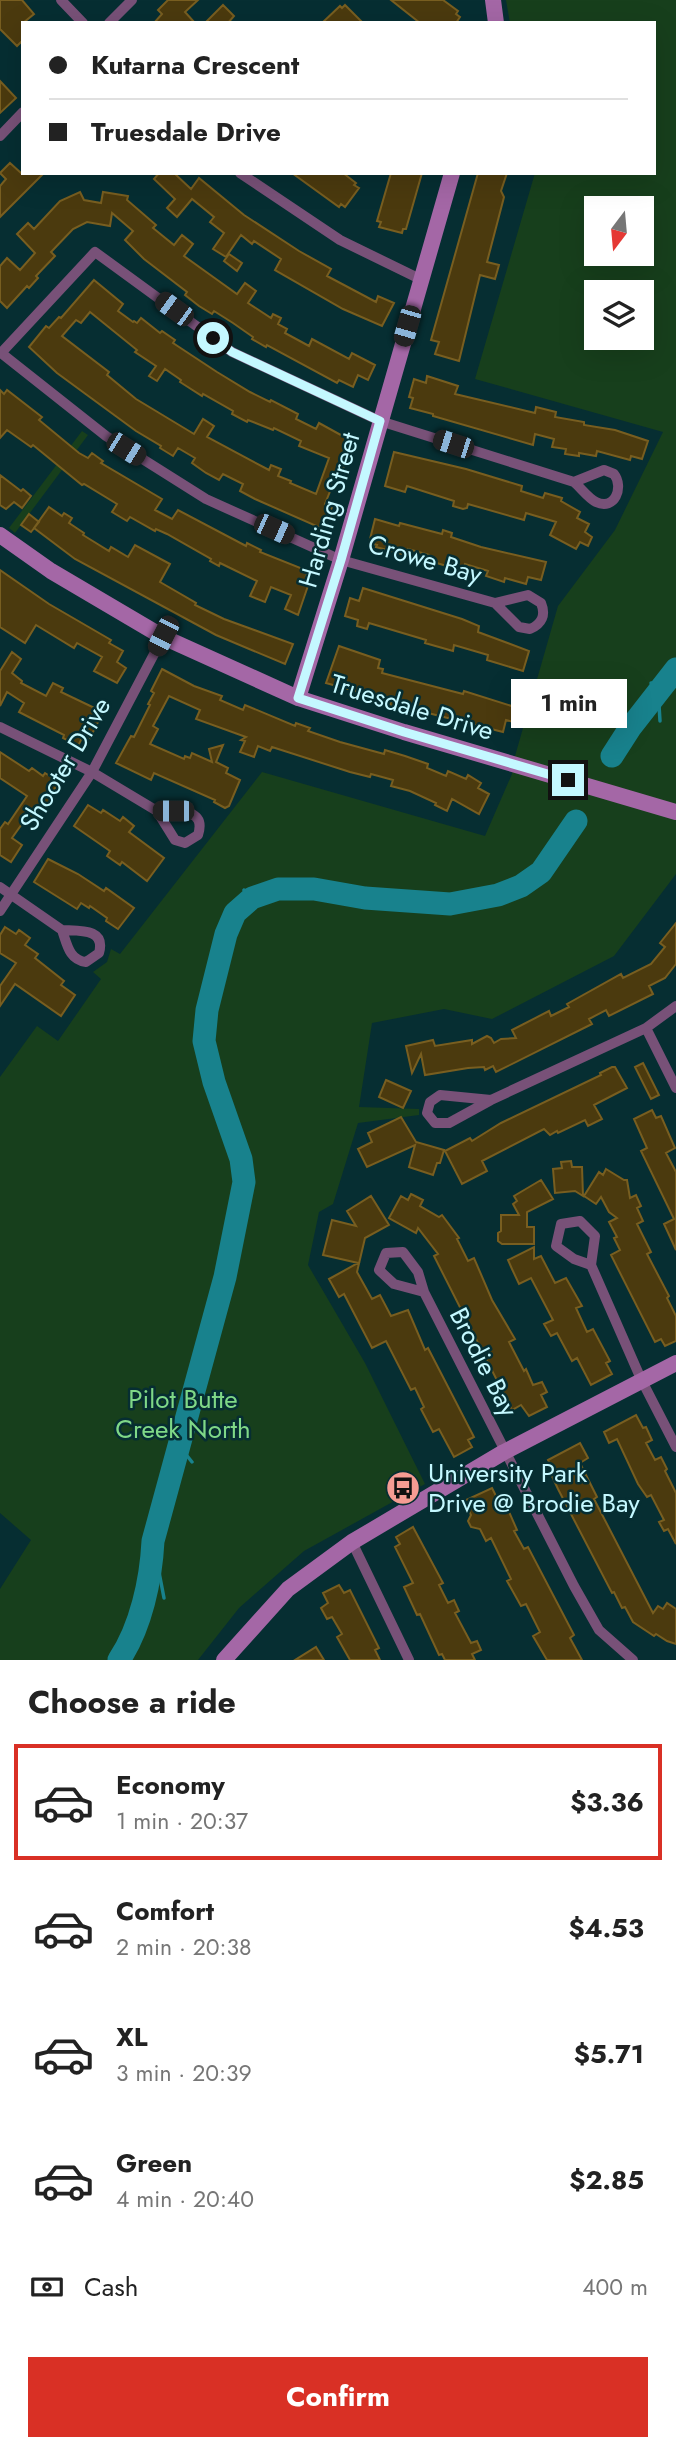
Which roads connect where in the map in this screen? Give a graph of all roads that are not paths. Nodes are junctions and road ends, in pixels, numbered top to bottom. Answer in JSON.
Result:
{"nodes":[{"id":1,"x":61,"y":0,"type":"edge"},
{"id":2,"x":132,"y":0,"type":"edge"},
{"id":3,"x":493,"y":0,"type":"edge"},
{"id":4,"x":81,"y":21,"type":"edge"},
{"id":5,"x":111,"y":21,"type":"edge"},
{"id":6,"x":496,"y":21,"type":"edge"},
{"id":7,"x":21,"y":114,"type":"edge"},
{"id":8,"x":0,"y":136,"type":"edge"},
{"id":9,"x":243,"y":175,"type":"edge"},
{"id":10,"x":451,"y":175,"type":"edge"},
{"id":11,"x":420,"y":279,"type":"junction"},
{"id":12,"x":380,"y":421,"type":"junction"},
{"id":13,"x":574,"y":482,"type":"dead end"},
{"id":14,"x":0,"y":536,"type":"edge"},
{"id":15,"x":341,"y":560,"type":"junction"},
{"id":16,"x":495,"y":603,"type":"dead end"},
{"id":17,"x":163,"y":636,"type":"junction"},
{"id":18,"x":298,"y":698,"type":"junction"},
{"id":19,"x":0,"y":727,"type":"edge"},
{"id":20,"x":92,"y":772,"type":"junction"},
{"id":21,"x":157,"y":811,"type":"dead end"},
{"id":22,"x":676,"y":812,"type":"edge"},
{"id":23,"x":0,"y":887,"type":"edge"},
{"id":24,"x":12,"y":895,"type":"junction"},
{"id":25,"x":0,"y":911,"type":"edge"},
{"id":26,"x":62,"y":930,"type":"dead end"},
{"id":27,"x":676,"y":1006,"type":"edge"},
{"id":28,"x":646,"y":1028,"type":"junction"},
{"id":29,"x":676,"y":1087,"type":"edge"},
{"id":30,"x":491,"y":1100,"type":"junction"},
{"id":31,"x":591,"y":1265,"type":"dead end"},
{"id":32,"x":424,"y":1292,"type":"junction"},
{"id":33,"x":676,"y":1363,"type":"edge"},
{"id":34,"x":641,"y":1379,"type":"junction"},
{"id":35,"x":676,"y":1447,"type":"edge"},
{"id":36,"x":504,"y":1452,"type":"junction"},
{"id":37,"x":352,"y":1542,"type":"junction"},
{"id":38,"x":224,"y":1660,"type":"edge"},
{"id":39,"x":409,"y":1660,"type":"edge"},
{"id":40,"x":633,"y":1660,"type":"edge"}],
"edges":[{"from":1,"to":4,"type":"street"},
{"from":2,"to":5,"type":"street"},
{"from":3,"to":6,"type":"street"},
{"from":7,"to":8,"type":"street"},
{"from":9,"to":11,"type":"street"},
{"from":10,"to":11,"type":"street","name":"Harding Street"},
{"from":11,"to":12,"type":"street","name":"Harding Street"},
{"from":12,"to":13,"type":"street"},
{"from":12,"to":15,"type":"street","name":"Harding Street"},
{"from":12,"to":15,"type":"street","name":"Crowe Bay"},
{"from":14,"to":17,"type":"street","name":"Truesdale Drive"},
{"from":15,"to":16,"type":"street","name":"Crowe Bay"},
{"from":15,"to":18,"type":"street","name":"Harding Street"},
{"from":17,"to":18,"type":"street","name":"Truesdale Drive"},
{"from":17,"to":20,"type":"street","name":"Shooter Drive"},
{"from":18,"to":22,"type":"street","name":"Truesdale Drive"},
{"from":19,"to":20,"type":"street"},
{"from":20,"to":21,"type":"street"},
{"from":20,"to":24,"type":"street","name":"Shooter Drive"},
{"from":23,"to":24,"type":"street"},
{"from":24,"to":25,"type":"street","name":"Shooter Drive"},
{"from":24,"to":26,"type":"street"},
{"from":27,"to":28,"type":"street"},
{"from":28,"to":29,"type":"street"},
{"from":28,"to":30,"type":"street"},
{"from":30,"to":30,"type":"street"},
{"from":31,"to":34,"type":"street"},
{"from":32,"to":32,"type":"street","name":"Brodie Bay"},
{"from":32,"to":36,"type":"street","name":"Brodie Bay"},
{"from":33,"to":34,"type":"street"},
{"from":34,"to":35,"type":"street"},
{"from":34,"to":36,"type":"street"},
{"from":36,"to":37,"type":"street"},
{"from":36,"to":40,"type":"street","name":"Brodie Bay"},
{"from":37,"to":38,"type":"street"},
{"from":37,"to":39,"type":"street"}]}
